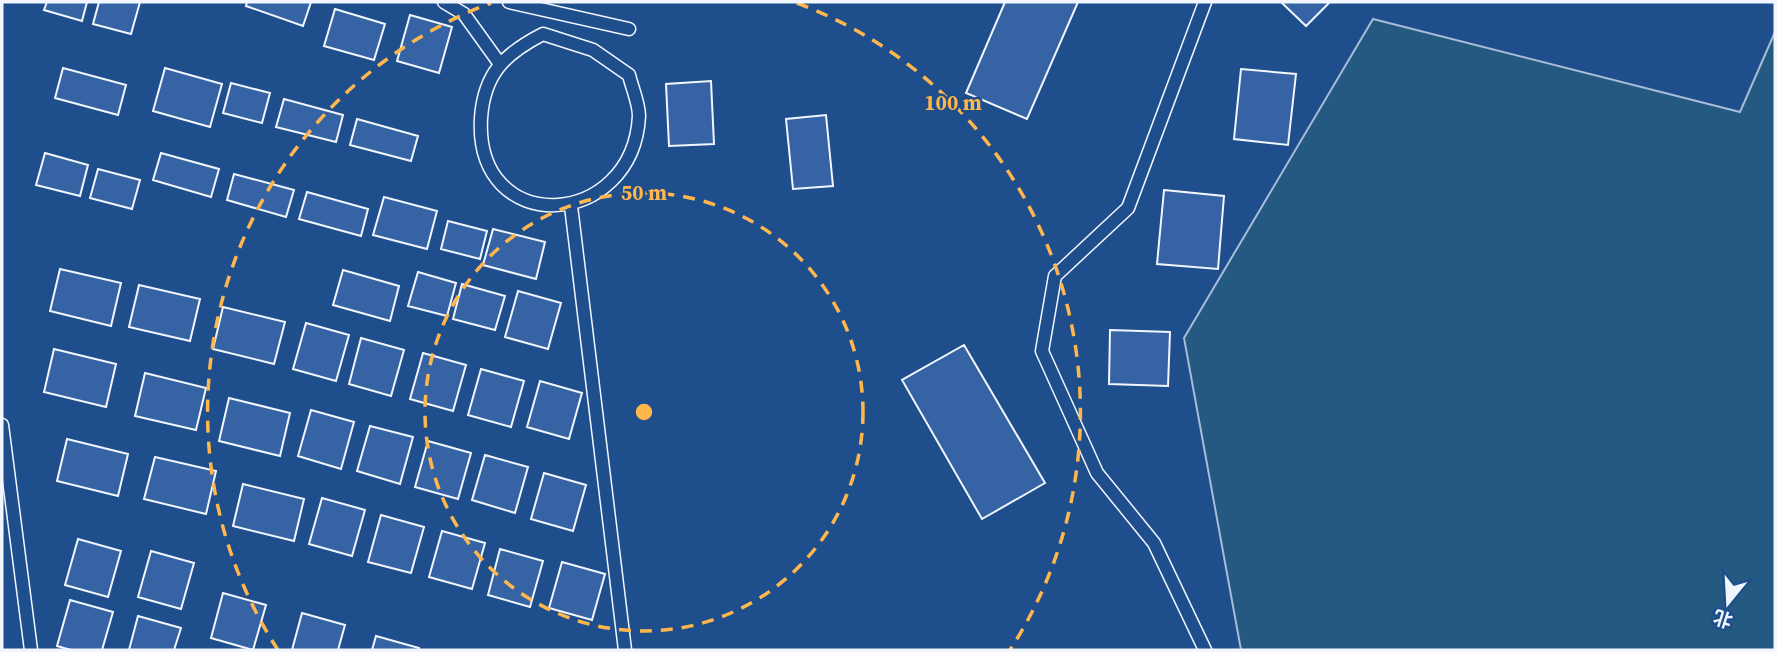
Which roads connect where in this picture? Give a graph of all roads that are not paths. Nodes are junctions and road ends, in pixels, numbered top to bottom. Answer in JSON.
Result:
{"nodes":[{"id":1,"x":444,"y":2,"type":"edge"},
{"id":2,"x":509,"y":2,"type":"edge"},
{"id":3,"x":1205,"y":2,"type":"edge"},
{"id":4,"x":629,"y":29,"type":"dead end"},
{"id":5,"x":500,"y":64,"type":"junction"},
{"id":6,"x":571,"y":206,"type":"junction"},
{"id":7,"x":2,"y":425,"type":"edge"},
{"id":8,"x":31,"y":650,"type":"edge"},
{"id":9,"x":625,"y":650,"type":"edge"},
{"id":10,"x":1205,"y":650,"type":"edge"}],
"edges":[{"from":1,"to":5,"type":"lane"},
{"from":2,"to":4,"type":"lane"},
{"from":3,"to":10,"type":"lane"},
{"from":5,"to":6,"type":"lane"},
{"from":5,"to":6,"type":"lane"},
{"from":6,"to":9,"type":"lane"},
{"from":7,"to":8,"type":"lane"}]}
